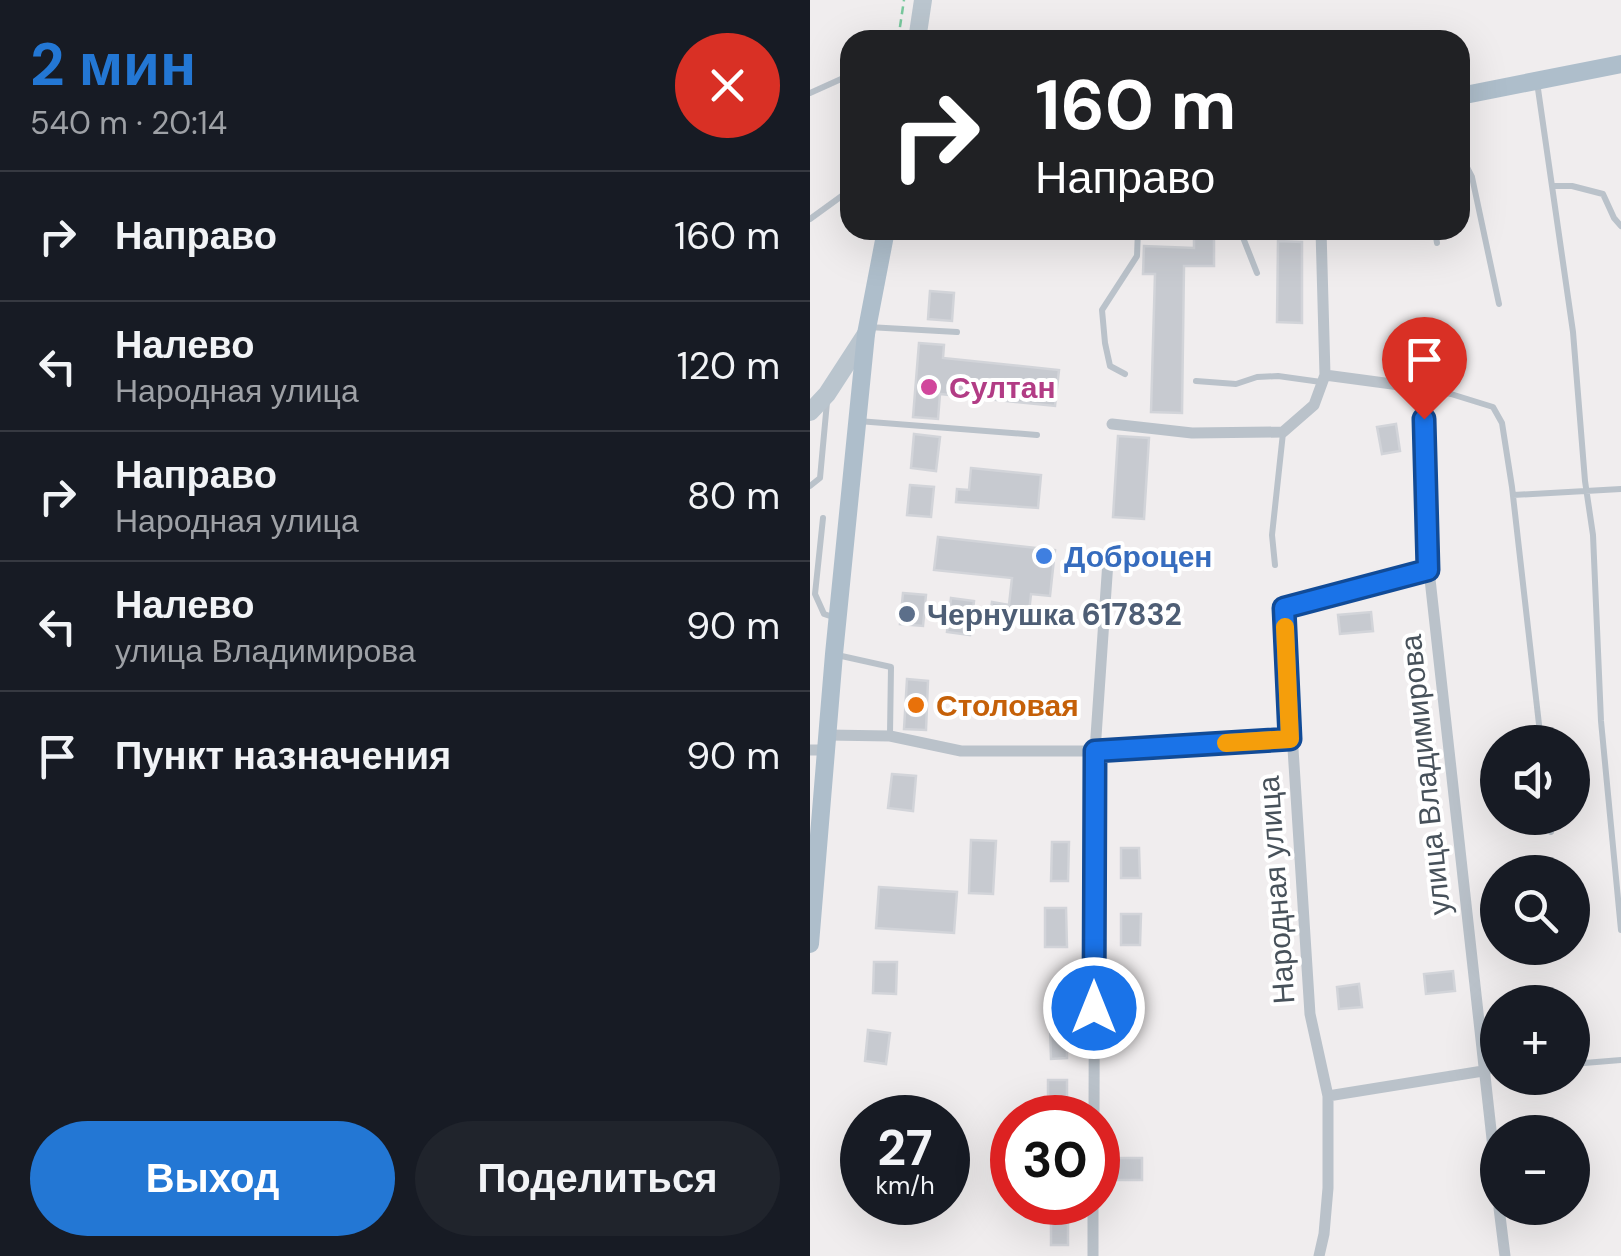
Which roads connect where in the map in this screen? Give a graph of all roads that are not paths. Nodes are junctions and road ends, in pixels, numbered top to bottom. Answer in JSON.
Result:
{"nodes":[{"id":1,"x":923,"y":0,"type":"edge"},
{"id":2,"x":918,"y":30,"type":"edge"},
{"id":3,"x":1621,"y":64,"type":"edge"},
{"id":4,"x":840,"y":79,"type":"edge"},
{"id":5,"x":1537,"y":81,"type":"junction"},
{"id":6,"x":810,"y":92,"type":"edge"},
{"id":7,"x":1470,"y":94,"type":"edge"},
{"id":8,"x":1470,"y":173,"type":"edge"},
{"id":9,"x":1552,"y":186,"type":"junction"},
{"id":10,"x":840,"y":197,"type":"edge"},
{"id":11,"x":810,"y":219,"type":"edge"},
{"id":12,"x":1621,"y":226,"type":"edge"},
{"id":13,"x":884,"y":240,"type":"edge"},
{"id":14,"x":1137,"y":240,"type":"edge"},
{"id":15,"x":1244,"y":240,"type":"edge"},
{"id":16,"x":1321,"y":240,"type":"edge"},
{"id":17,"x":1436,"y":240,"type":"edge"},
{"id":18,"x":1437,"y":243,"type":"dead end"},
{"id":19,"x":1257,"y":272,"type":"dead end"},
{"id":20,"x":1499,"y":304,"type":"dead end"},
{"id":21,"x":867,"y":330,"type":"junction"},
{"id":22,"x":956,"y":332,"type":"dead end"},
{"id":23,"x":1125,"y":374,"type":"dead end"},
{"id":24,"x":1324,"y":379,"type":"junction"},
{"id":25,"x":1196,"y":381,"type":"dead end"},
{"id":26,"x":1422,"y":388,"type":"junction"},
{"id":27,"x":827,"y":394,"type":"junction"},
{"id":28,"x":810,"y":412,"type":"edge"},
{"id":29,"x":857,"y":421,"type":"junction"},
{"id":30,"x":1112,"y":424,"type":"dead end"},
{"id":31,"x":1283,"y":432,"type":"junction"},
{"id":32,"x":1037,"y":435,"type":"dead end"},
{"id":33,"x":810,"y":486,"type":"edge"},
{"id":34,"x":1621,"y":489,"type":"edge"},
{"id":35,"x":1586,"y":490,"type":"junction"},
{"id":36,"x":1513,"y":495,"type":"junction"},
{"id":37,"x":823,"y":518,"type":"dead end"},
{"id":38,"x":1108,"y":562,"type":"dead end"},
{"id":39,"x":1275,"y":565,"type":"dead end"},
{"id":40,"x":1428,"y":570,"type":"junction"},
{"id":41,"x":837,"y":618,"type":"junction"},
{"id":42,"x":834,"y":654,"type":"junction"},
{"id":43,"x":1538,"y":725,"type":"edge"},
{"id":44,"x":890,"y":736,"type":"junction"},
{"id":45,"x":1290,"y":739,"type":"junction"},
{"id":46,"x":821,"y":745,"type":"edge"},
{"id":47,"x":1095,"y":751,"type":"junction"},
{"id":48,"x":1621,"y":930,"type":"edge"},
{"id":49,"x":810,"y":944,"type":"edge"},
{"id":50,"x":1480,"y":1052,"type":"edge"},
{"id":51,"x":1621,"y":1060,"type":"edge"},
{"id":52,"x":1590,"y":1063,"type":"edge"},
{"id":53,"x":1480,"y":1071,"type":"edge"},
{"id":54,"x":1094,"y":1095,"type":"edge"},
{"id":55,"x":1328,"y":1096,"type":"junction"},
{"id":56,"x":1093,"y":1225,"type":"edge"},
{"id":57,"x":1501,"y":1225,"type":"edge"},
{"id":58,"x":1324,"y":1234,"type":"junction"},
{"id":59,"x":1093,"y":1256,"type":"edge"},
{"id":60,"x":1319,"y":1256,"type":"edge"},
{"id":61,"x":1332,"y":1256,"type":"edge"},
{"id":62,"x":1505,"y":1256,"type":"edge"}],
"edges":[{"from":1,"to":2,"type":"street"},
{"from":3,"to":5,"type":"main road"},
{"from":4,"to":6,"type":"lane"},
{"from":5,"to":7,"type":"main road"},
{"from":5,"to":9,"type":"lane"},
{"from":8,"to":20,"type":"lane"},
{"from":9,"to":12,"type":"lane"},
{"from":9,"to":35,"type":"lane"},
{"from":10,"to":11,"type":"lane"},
{"from":13,"to":21,"type":"main road"},
{"from":14,"to":23,"type":"lane"},
{"from":15,"to":19,"type":"lane"},
{"from":16,"to":24,"type":"street"},
{"from":17,"to":18,"type":"lane"},
{"from":21,"to":22,"type":"lane"},
{"from":21,"to":27,"type":"street"},
{"from":21,"to":29,"type":"main road"},
{"from":24,"to":25,"type":"lane"},
{"from":24,"to":26,"type":"street"},
{"from":24,"to":31,"type":"street"},
{"from":26,"to":36,"type":"lane"},
{"from":26,"to":40,"type":"street","name":"улица Владимирова"},
{"from":27,"to":28,"type":"street"},
{"from":27,"to":33,"type":"lane"},
{"from":29,"to":32,"type":"lane"},
{"from":29,"to":41,"type":"main road"},
{"from":30,"to":31,"type":"street"},
{"from":31,"to":39,"type":"lane"},
{"from":34,"to":35,"type":"lane"},
{"from":35,"to":36,"type":"lane"},
{"from":35,"to":48,"type":"lane"},
{"from":36,"to":43,"type":"lane"},
{"from":37,"to":41,"type":"lane"},
{"from":38,"to":47,"type":"street"},
{"from":40,"to":45,"type":"street","name":"Народная улица"},
{"from":40,"to":50,"type":"street","name":"улица Владимирова"},
{"from":41,"to":42,"type":"main road"},
{"from":42,"to":44,"type":"lane"},
{"from":42,"to":46,"type":"main road"},
{"from":44,"to":46,"type":"street"},
{"from":44,"to":47,"type":"street"},
{"from":45,"to":47,"type":"street"},
{"from":45,"to":55,"type":"street","name":"Народная улица"},
{"from":46,"to":49,"type":"main road"},
{"from":47,"to":54,"type":"street"},
{"from":51,"to":52,"type":"lane"},
{"from":53,"to":55,"type":"street"},
{"from":55,"to":58,"type":"street","name":"Народная улица"},
{"from":56,"to":59,"type":"street"},
{"from":57,"to":62,"type":"street"},
{"from":58,"to":60,"type":"street","name":"Народная улица"},
{"from":58,"to":61,"type":"street"}]}
